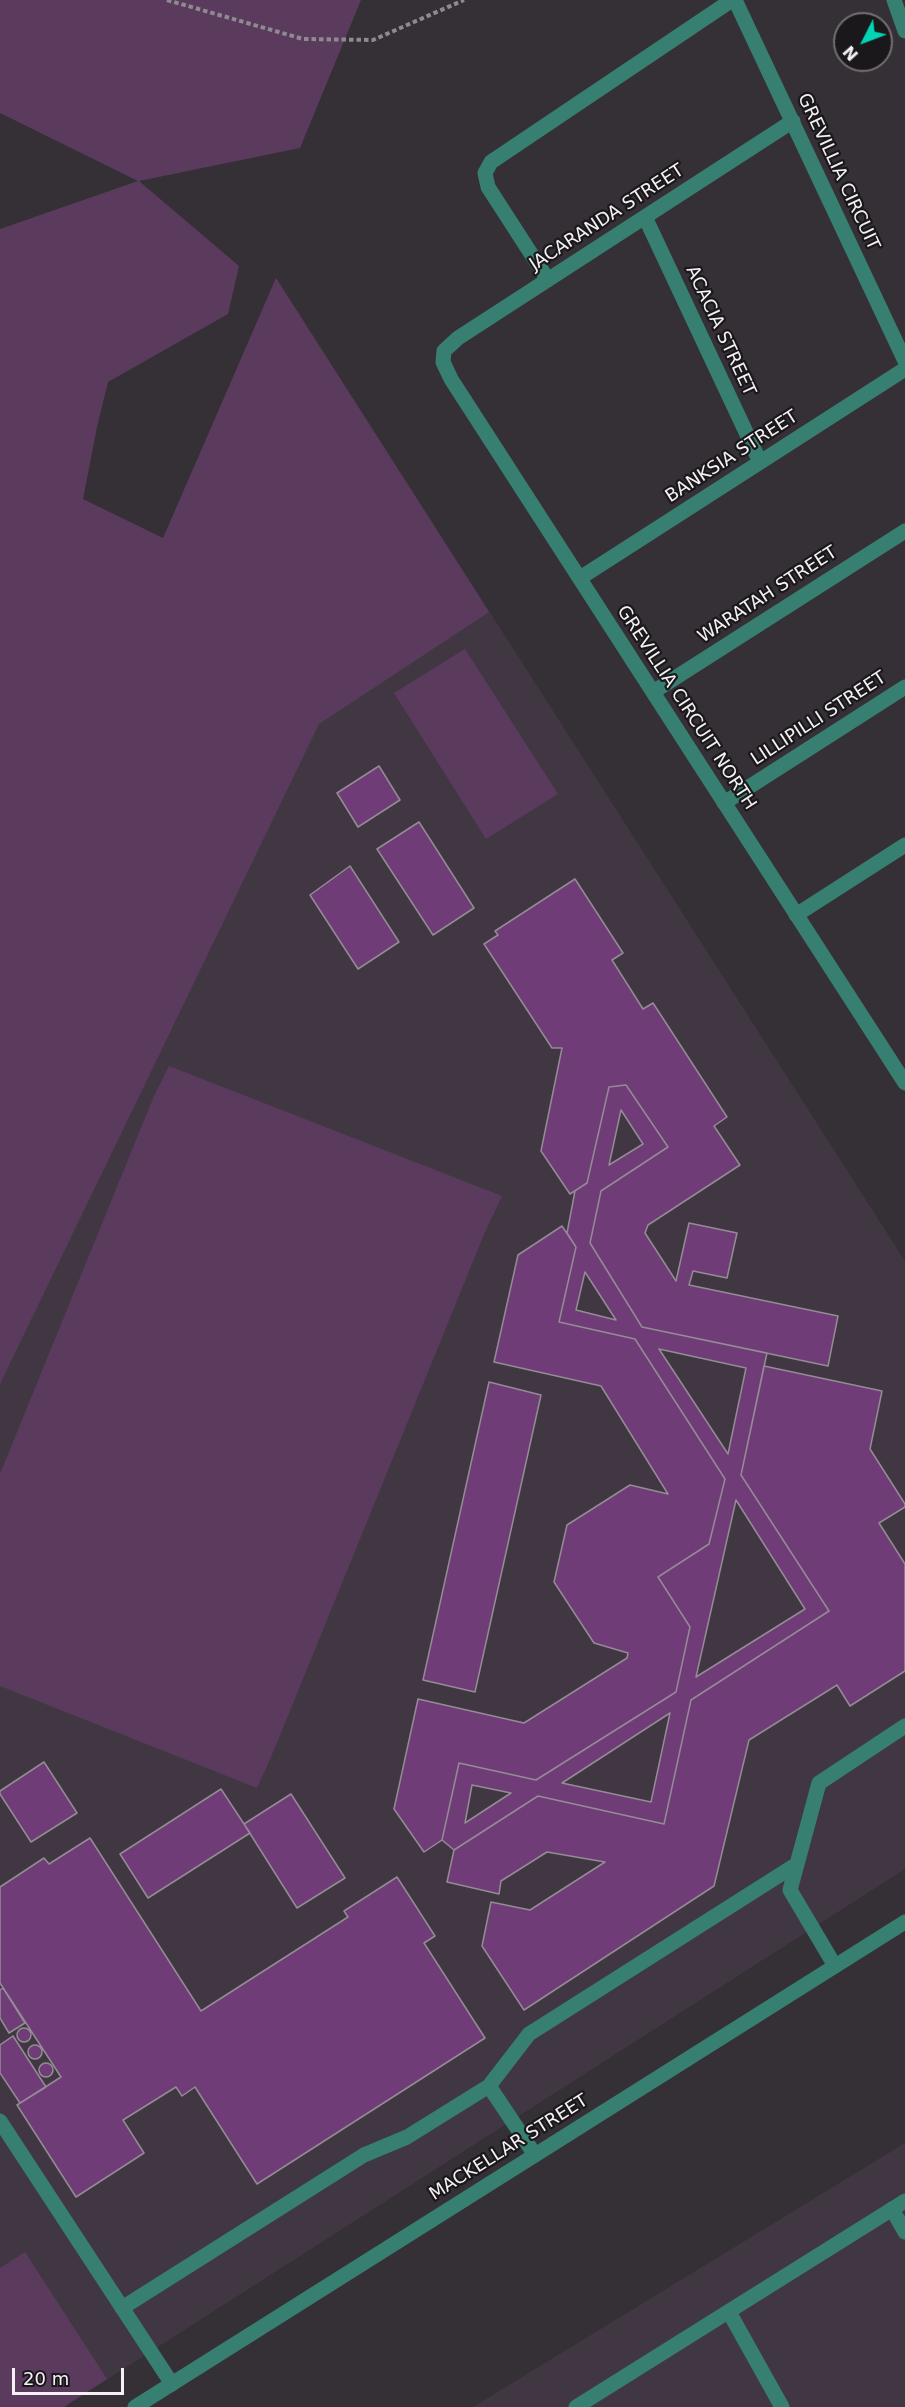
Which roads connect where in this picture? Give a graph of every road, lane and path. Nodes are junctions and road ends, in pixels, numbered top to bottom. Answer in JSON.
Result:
{"nodes":[{"id":1,"x":167,"y":0,"type":"edge"},
{"id":2,"x":464,"y":0,"type":"edge"},
{"id":3,"x":734,"y":0,"type":"edge"},
{"id":4,"x":894,"y":0,"type":"edge"},
{"id":5,"x":905,"y":31,"type":"edge"},
{"id":6,"x":793,"y":121,"type":"junction"},
{"id":7,"x":645,"y":217,"type":"junction"},
{"id":8,"x":548,"y":280,"type":"junction"},
{"id":9,"x":444,"y":351,"type":"joint"},
{"id":10,"x":905,"y":361,"type":"edge"},
{"id":11,"x":905,"y":369,"type":"edge"},
{"id":12,"x":760,"y":462,"type":"junction"},
{"id":13,"x":905,"y":531,"type":"edge"},
{"id":14,"x":580,"y":578,"type":"junction"},
{"id":15,"x":905,"y":687,"type":"edge"},
{"id":16,"x":653,"y":692,"type":"junction"},
{"id":17,"x":724,"y":803,"type":"junction"},
{"id":18,"x":905,"y":845,"type":"edge"},
{"id":19,"x":796,"y":915,"type":"junction"},
{"id":20,"x":905,"y":1083,"type":"edge"},
{"id":21,"x":905,"y":1726,"type":"edge"},
{"id":22,"x":797,"y":1864,"type":"junction"},
{"id":23,"x":905,"y":1922,"type":"edge"},
{"id":24,"x":835,"y":1966,"type":"junction"},
{"id":25,"x":489,"y":2086,"type":"junction"},
{"id":26,"x":0,"y":2121,"type":"edge"},
{"id":27,"x":535,"y":2155,"type":"junction"},
{"id":28,"x":899,"y":2205,"type":"edge"},
{"id":29,"x":905,"y":2232,"type":"edge"},
{"id":30,"x":122,"y":2308,"type":"junction"},
{"id":31,"x":729,"y":2312,"type":"junction"},
{"id":32,"x":172,"y":2384,"type":"junction"},
{"id":33,"x":135,"y":2407,"type":"edge"},
{"id":34,"x":576,"y":2407,"type":"edge"},
{"id":35,"x":782,"y":2407,"type":"edge"}],
"edges":[{"from":1,"to":2,"type":"path"},
{"from":3,"to":6,"type":"street","name":"GREVILLIA CIRCUIT"},
{"from":3,"to":8,"type":"street"},
{"from":4,"to":5,"type":"street"},
{"from":6,"to":7,"type":"street","name":"JACARANDA STREET"},
{"from":6,"to":10,"type":"street","name":"GREVILLIA CIRCUIT"},
{"from":7,"to":8,"type":"street","name":"JACARANDA STREET"},
{"from":7,"to":12,"type":"street","name":"ACACIA STREET"},
{"from":8,"to":9,"type":"street","name":"JACARANDA STREET"},
{"from":9,"to":14,"type":"street","name":"GREVILLIA CIRCUIT NORTH"},
{"from":11,"to":12,"type":"street","name":"BANKSIA STREET"},
{"from":12,"to":14,"type":"street","name":"BANKSIA STREET"},
{"from":13,"to":16,"type":"street","name":"WARATAH STREET"},
{"from":14,"to":16,"type":"street","name":"GREVILLIA CIRCUIT NORTH"},
{"from":15,"to":17,"type":"street","name":"LILLIPILLI STREET"},
{"from":16,"to":17,"type":"street","name":"GREVILLIA CIRCUIT NORTH"},
{"from":17,"to":19,"type":"street","name":"GREVILLIA CIRCUIT NORTH"},
{"from":18,"to":19,"type":"street"},
{"from":19,"to":20,"type":"street","name":"GREVILLIA CIRCUIT NORTH"},
{"from":21,"to":22,"type":"street"},
{"from":22,"to":24,"type":"street"},
{"from":22,"to":25,"type":"street"},
{"from":23,"to":24,"type":"street","name":"MACKELLAR STREET"},
{"from":24,"to":27,"type":"street","name":"MACKELLAR STREET"},
{"from":25,"to":27,"type":"street"},
{"from":25,"to":30,"type":"street"},
{"from":26,"to":30,"type":"street"},
{"from":27,"to":32,"type":"street","name":"MACKELLAR STREET"},
{"from":28,"to":29,"type":"street"},
{"from":28,"to":31,"type":"street"},
{"from":30,"to":32,"type":"street"},
{"from":31,"to":34,"type":"street"},
{"from":31,"to":35,"type":"street"},
{"from":32,"to":33,"type":"street","name":"MACKELLAR STREET"}]}
